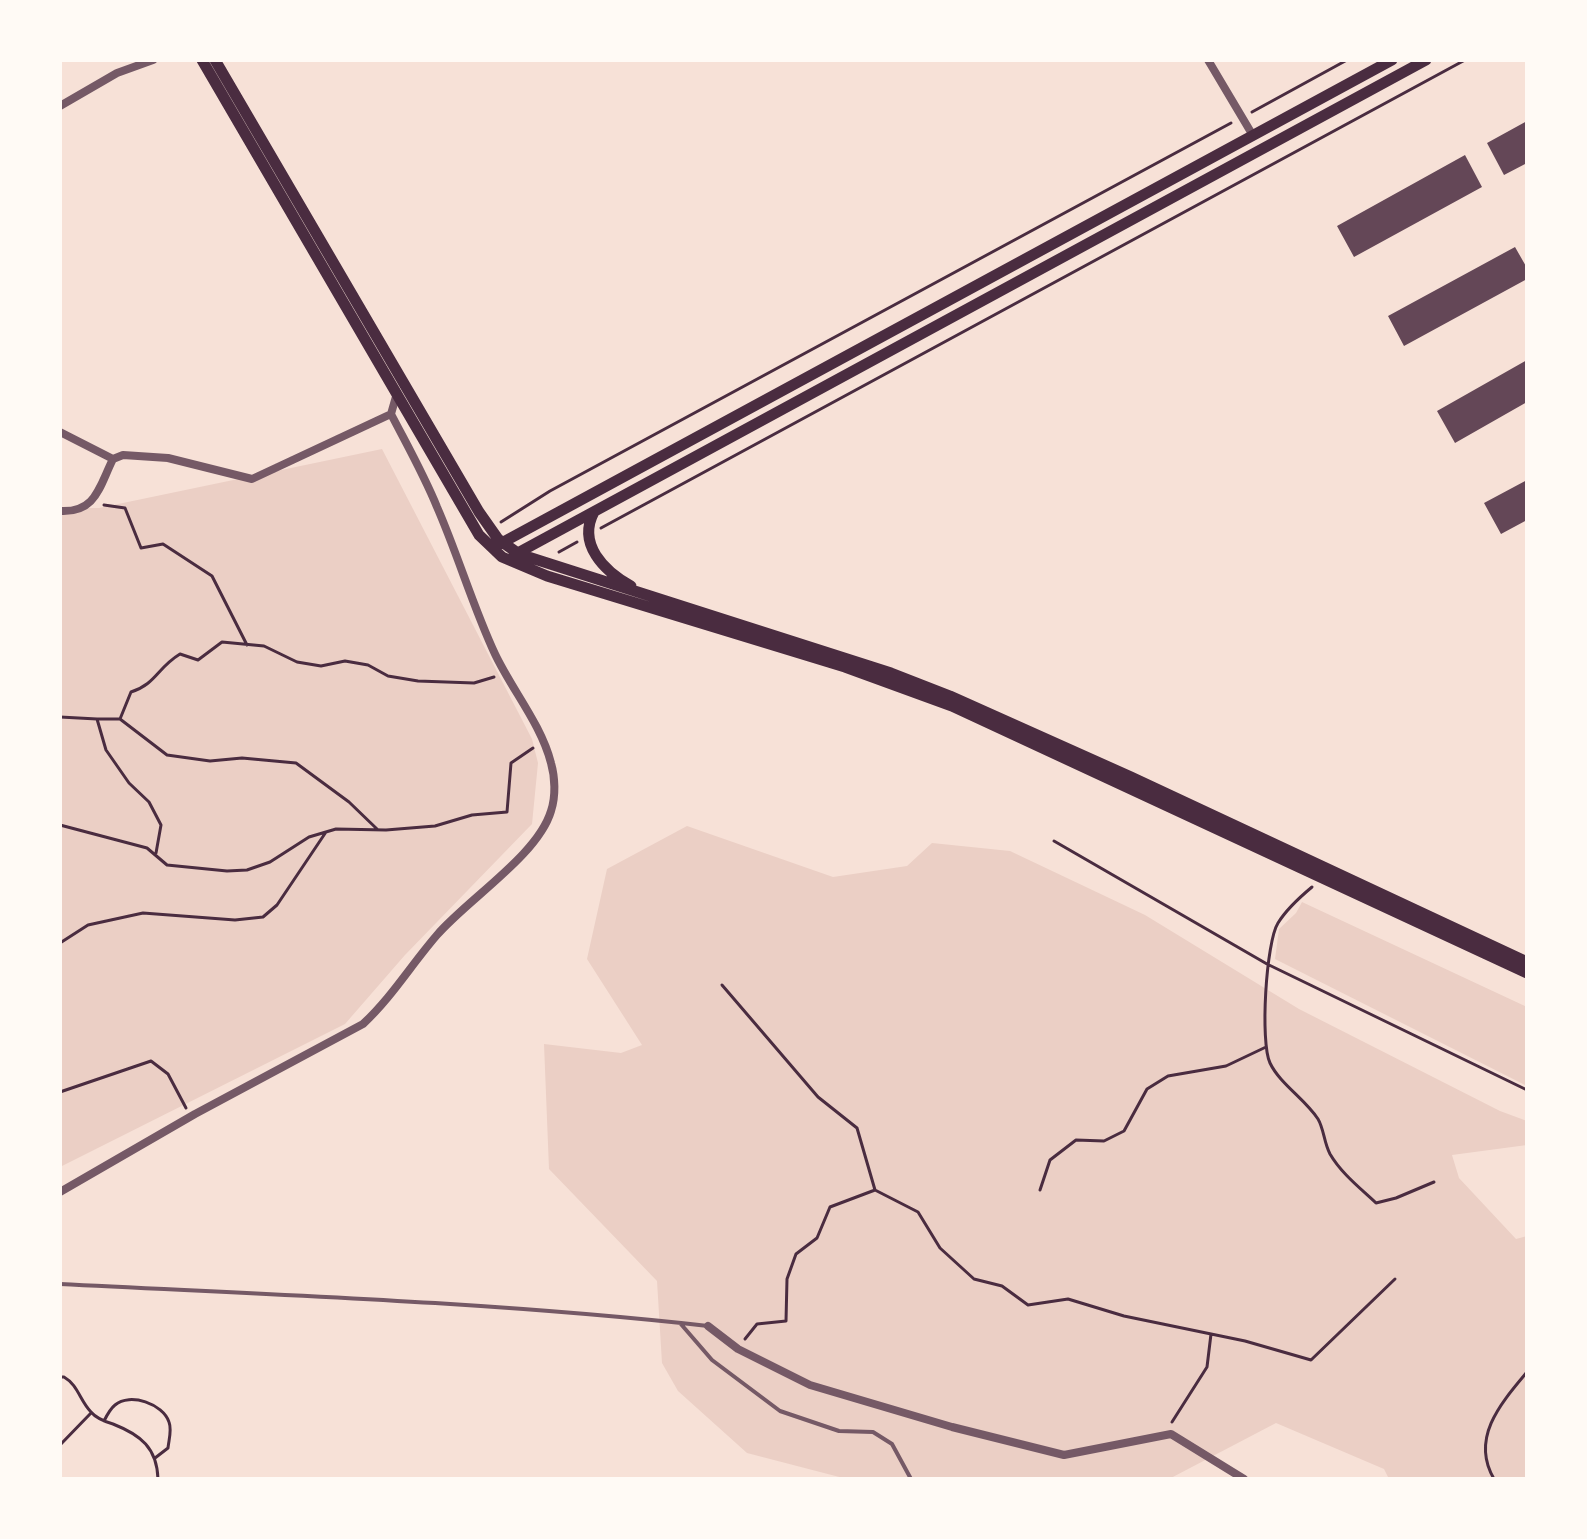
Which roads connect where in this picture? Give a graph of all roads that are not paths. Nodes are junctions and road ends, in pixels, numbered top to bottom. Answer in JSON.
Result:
{"nodes":[{"id":1,"x":153,"y":60,"type":"edge"},
{"id":2,"x":202,"y":60,"type":"edge"},
{"id":3,"x":215,"y":60,"type":"edge"},
{"id":4,"x":1208,"y":60,"type":"edge"},
{"id":5,"x":1392,"y":60,"type":"edge"},
{"id":6,"x":1426,"y":60,"type":"edge"},
{"id":7,"x":60,"y":106,"type":"edge"},
{"id":8,"x":1252,"y":134,"type":"junction"},
{"id":9,"x":397,"y":392,"type":"junction"},
{"id":10,"x":391,"y":414,"type":"junction"},
{"id":11,"x":60,"y":432,"type":"edge"},
{"id":12,"x":113,"y":459,"type":"junction"},
{"id":13,"x":594,"y":510,"type":"junction"},
{"id":14,"x":60,"y":511,"type":"edge"},
{"id":15,"x":496,"y":545,"type":"junction"},
{"id":16,"x":512,"y":556,"type":"junction"},
{"id":17,"x":649,"y":597,"type":"junction"},
{"id":18,"x":1527,"y":962,"type":"edge"},
{"id":19,"x":1527,"y":973,"type":"edge"},
{"id":20,"x":60,"y":1192,"type":"edge"},
{"id":21,"x":60,"y":1284,"type":"edge"},
{"id":22,"x":680,"y":1323,"type":"junction"},
{"id":23,"x":708,"y":1326,"type":"joint"},
{"id":24,"x":911,"y":1479,"type":"edge"},
{"id":25,"x":1244,"y":1479,"type":"edge"}],
"edges":[{"from":1,"to":7,"type":"street"},
{"from":2,"to":9,"type":"main road"},
{"from":3,"to":15,"type":"main road"},
{"from":4,"to":8,"type":"street"},
{"from":5,"to":8,"type":"main road"},
{"from":6,"to":13,"type":"main road"},
{"from":8,"to":15,"type":"main road"},
{"from":9,"to":10,"type":"street"},
{"from":9,"to":15,"type":"main road"},
{"from":10,"to":12,"type":"street"},
{"from":10,"to":20,"type":"street"},
{"from":11,"to":12,"type":"street"},
{"from":12,"to":14,"type":"street"},
{"from":13,"to":16,"type":"main road"},
{"from":13,"to":17,"type":"main road"},
{"from":15,"to":16,"type":"main road"},
{"from":16,"to":17,"type":"main road"},
{"from":16,"to":19,"type":"main road"},
{"from":17,"to":18,"type":"main road"},
{"from":21,"to":22,"type":"lane"},
{"from":22,"to":23,"type":"lane"},
{"from":22,"to":24,"type":"lane"},
{"from":23,"to":25,"type":"street"}]}
